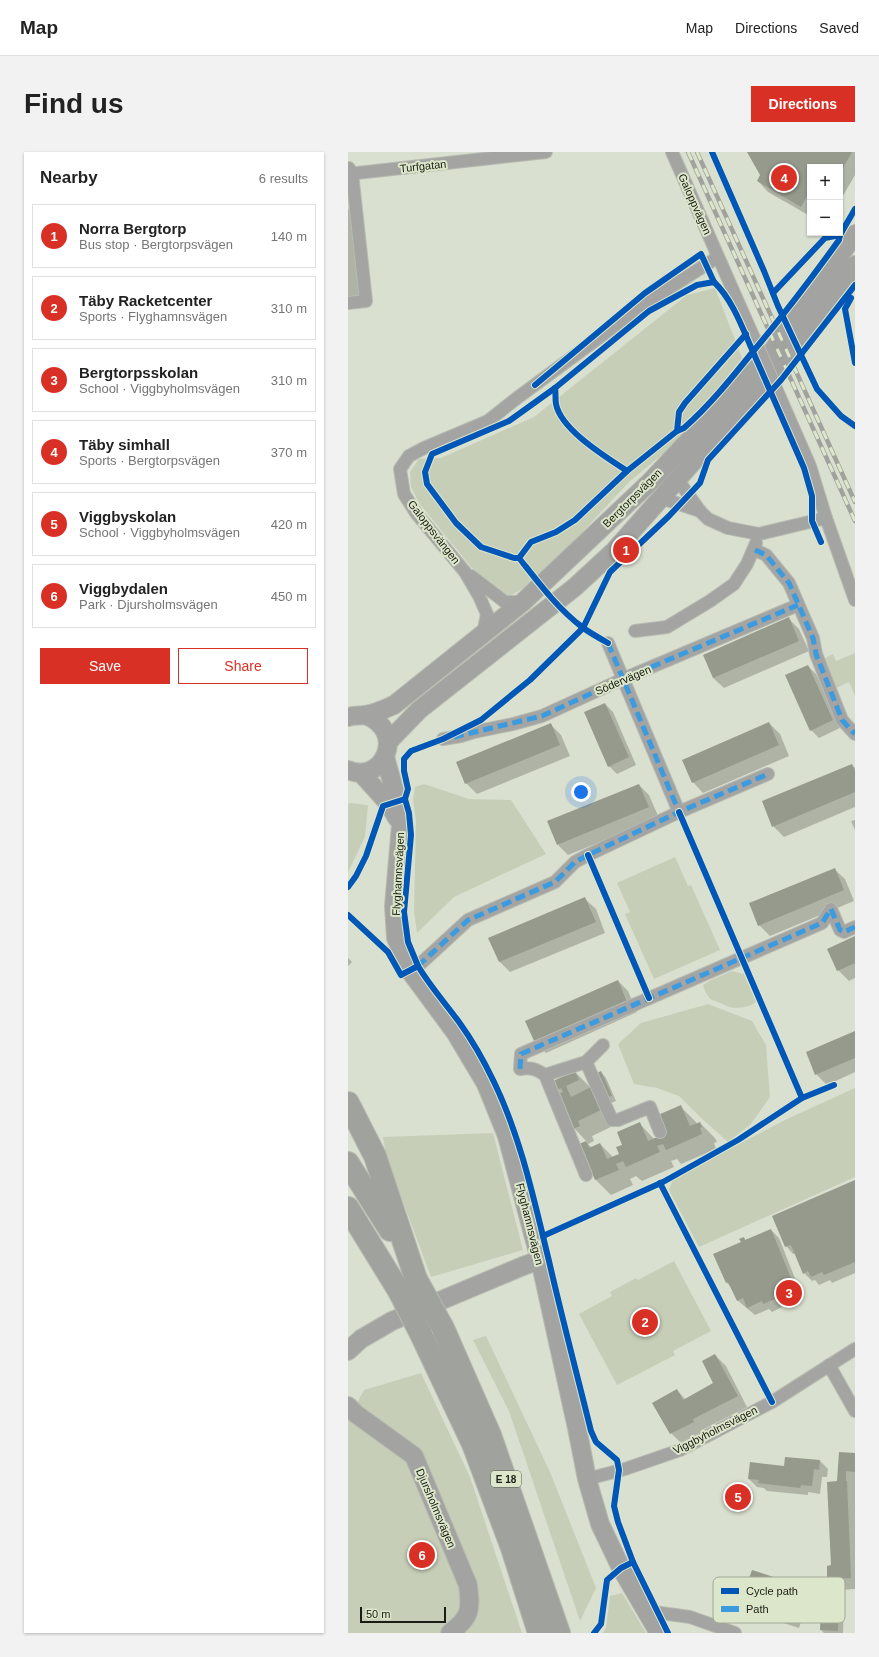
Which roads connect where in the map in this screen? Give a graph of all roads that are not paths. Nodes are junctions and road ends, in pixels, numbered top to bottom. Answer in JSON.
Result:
{"nodes":[{"id":1,"x":546,"y":152,"type":"edge"},
{"id":2,"x":672,"y":152,"type":"edge"},
{"id":3,"x":349,"y":171,"type":"edge"},
{"id":4,"x":855,"y":234,"type":"edge"},
{"id":5,"x":718,"y":257,"type":"junction"},
{"id":6,"x":855,"y":265,"type":"edge"},
{"id":7,"x":348,"y":303,"type":"edge"},
{"id":8,"x":678,"y":480,"type":"junction"},
{"id":9,"x":661,"y":498,"type":"junction"},
{"id":10,"x":700,"y":511,"type":"junction"},
{"id":11,"x":826,"y":518,"type":"junction"},
{"id":12,"x":759,"y":534,"type":"junction"},
{"id":13,"x":755,"y":550,"type":"junction"},
{"id":14,"x":465,"y":572,"type":"junction"},
{"id":15,"x":855,"y":600,"type":"edge"},
{"id":16,"x":523,"y":602,"type":"junction"},
{"id":17,"x":798,"y":605,"type":"junction"},
{"id":18,"x":635,"y":630,"type":"dead end"},
{"id":19,"x":483,"y":634,"type":"junction"},
{"id":20,"x":608,"y":643,"type":"dead end"},
{"id":21,"x":623,"y":679,"type":"junction"},
{"id":22,"x":354,"y":714,"type":"edge"},
{"id":23,"x":855,"y":734,"type":"edge"},
{"id":24,"x":443,"y":739,"type":"dead end"},
{"id":25,"x":387,"y":750,"type":"junction"},
{"id":26,"x":352,"y":772,"type":"edge"},
{"id":27,"x":768,"y":774,"type":"dead end"},
{"id":28,"x":679,"y":812,"type":"junction"},
{"id":29,"x":401,"y":826,"type":"junction"},
{"id":30,"x":855,"y":927,"type":"edge"},
{"id":31,"x":418,"y":966,"type":"dead end"},
{"id":32,"x":603,"y":1045,"type":"dead end"},
{"id":33,"x":586,"y":1062,"type":"junction"},
{"id":34,"x":545,"y":1075,"type":"junction"},
{"id":35,"x":348,"y":1103,"type":"edge"},
{"id":36,"x":660,"y":1132,"type":"dead end"},
{"id":37,"x":348,"y":1163,"type":"edge"},
{"id":38,"x":586,"y":1175,"type":"dead end"},
{"id":39,"x":348,"y":1208,"type":"edge"},
{"id":40,"x":540,"y":1260,"type":"junction"},
{"id":41,"x":407,"y":1285,"type":"junction"},
{"id":42,"x":855,"y":1349,"type":"edge"},
{"id":43,"x":348,"y":1351,"type":"edge"},
{"id":44,"x":829,"y":1365,"type":"junction"},
{"id":45,"x":348,"y":1406,"type":"edge"},
{"id":46,"x":855,"y":1411,"type":"edge"},
{"id":47,"x":587,"y":1479,"type":"junction"},
{"id":48,"x":646,"y":1611,"type":"junction"},
{"id":49,"x":450,"y":1633,"type":"edge"},
{"id":50,"x":539,"y":1633,"type":"edge"},
{"id":51,"x":559,"y":1633,"type":"edge"},
{"id":52,"x":659,"y":1633,"type":"edge"},
{"id":53,"x":735,"y":1633,"type":"edge"}],
"edges":[{"from":1,"to":3,"type":"street","name":"Turfgatan"},
{"from":2,"to":5,"type":"street","name":"Galoppvägen"},
{"from":3,"to":7,"type":"street"},
{"from":4,"to":16,"type":"street","name":"Bergtorpsvägen"},
{"from":5,"to":11,"type":"street","bridge":true},
{"from":5,"to":14,"type":"street","name":"Galoppsvängen"},
{"from":6,"to":8,"type":"street","name":"Bergtorpsvägen"},
{"from":8,"to":9,"type":"street","name":"Bergtorpsvägen"},
{"from":8,"to":10,"type":"street"},
{"from":9,"to":10,"type":"street"},
{"from":9,"to":25,"type":"street","name":"Bergtorpsvägen"},
{"from":10,"to":12,"type":"street"},
{"from":11,"to":12,"type":"street"},
{"from":11,"to":15,"type":"street"},
{"from":12,"to":13,"type":"street"},
{"from":13,"to":17,"type":"street"},
{"from":13,"to":18,"type":"street"},
{"from":14,"to":16,"type":"street","name":"Galoppsvängen"},
{"from":14,"to":19,"type":"street","name":"Galoppsvängen"},
{"from":16,"to":19,"type":"street","name":"Bergtorpsvägen"},
{"from":17,"to":21,"type":"street","name":"Södervägen"},
{"from":17,"to":23,"type":"street"},
{"from":19,"to":22,"type":"street","name":"Bergtorpsvägen"},
{"from":20,"to":21,"type":"street"},
{"from":21,"to":24,"type":"street","name":"Södervägen"},
{"from":21,"to":28,"type":"street"},
{"from":22,"to":25,"type":"street","name":"Bergtorpsvägen"},
{"from":25,"to":26,"type":"street","name":"Bergtorpsvägen"},
{"from":25,"to":29,"type":"street","name":"Flyghamnsvägen"},
{"from":26,"to":29,"type":"street","name":"Flyghamnsvägen"},
{"from":27,"to":28,"type":"street"},
{"from":28,"to":31,"type":"street"},
{"from":29,"to":40,"type":"street","name":"Flyghamnsvägen"},
{"from":30,"to":34,"type":"street"},
{"from":32,"to":33,"type":"street"},
{"from":33,"to":34,"type":"street"},
{"from":33,"to":36,"type":"street"},
{"from":34,"to":38,"type":"street"},
{"from":35,"to":41,"type":"highway"},
{"from":37,"to":41,"type":"highway","number":"E 18"},
{"from":39,"to":41,"type":"highway","number":"E 18"},
{"from":40,"to":43,"type":"street"},
{"from":40,"to":47,"type":"street","name":"Flyghamnsvägen"},
{"from":41,"to":50,"type":"highway","number":"E 18","bridge":true},
{"from":41,"to":51,"type":"highway","number":"E 18","bridge":true},
{"from":42,"to":44,"type":"street","name":"Viggbyholmsvägen"},
{"from":44,"to":46,"type":"street"},
{"from":44,"to":47,"type":"street","name":"Viggbyholmsvägen"},
{"from":45,"to":49,"type":"street","name":"Djursholmsvägen"},
{"from":47,"to":48,"type":"street","name":"Flyghamnsvägen"},
{"from":48,"to":52,"type":"street","name":"Flyghamnsvägen"},
{"from":48,"to":53,"type":"street"}]}
